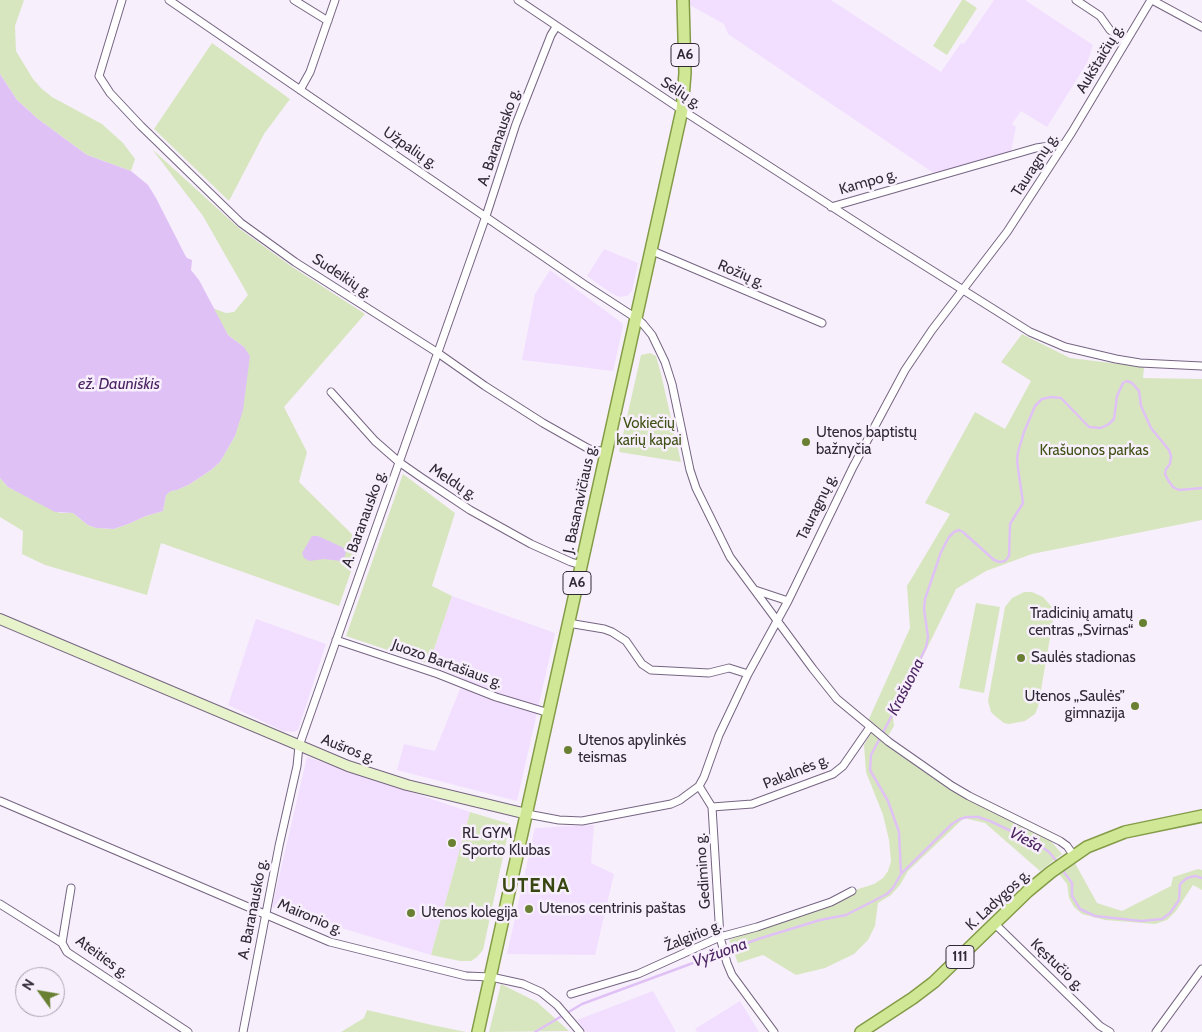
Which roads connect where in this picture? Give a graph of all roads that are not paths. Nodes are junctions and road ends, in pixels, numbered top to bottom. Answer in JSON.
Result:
{"nodes":[{"id":1,"x":122,"y":0,"type":"edge"},
{"id":2,"x":169,"y":0,"type":"edge"},
{"id":3,"x":294,"y":0,"type":"edge"},
{"id":4,"x":335,"y":0,"type":"edge"},
{"id":5,"x":518,"y":0,"type":"edge"},
{"id":6,"x":683,"y":0,"type":"edge"},
{"id":7,"x":1076,"y":0,"type":"edge"},
{"id":8,"x":1152,"y":0,"type":"edge"},
{"id":9,"x":328,"y":21,"type":"junction"},
{"id":10,"x":556,"y":27,"type":"junction"},
{"id":11,"x":1202,"y":27,"type":"edge"},
{"id":12,"x":1126,"y":42,"type":"junction"},
{"id":13,"x":300,"y":90,"type":"junction"},
{"id":14,"x":682,"y":110,"type":"junction"},
{"id":15,"x":1072,"y":132,"type":"joint"},
{"id":16,"x":1064,"y":144,"type":"junction"},
{"id":17,"x":831,"y":207,"type":"junction"},
{"id":18,"x":486,"y":216,"type":"junction"},
{"id":19,"x":650,"y":250,"type":"junction"},
{"id":20,"x":963,"y":290,"type":"junction"},
{"id":21,"x":636,"y":318,"type":"junction"},
{"id":22,"x":822,"y":323,"type":"dead end"},
{"id":23,"x":438,"y":353,"type":"junction"},
{"id":24,"x":1202,"y":366,"type":"edge"},
{"id":25,"x":331,"y":392,"type":"dead end"},
{"id":26,"x":606,"y":452,"type":"junction"},
{"id":27,"x":399,"y":462,"type":"junction"},
{"id":28,"x":581,"y":565,"type":"junction"},
{"id":29,"x":755,"y":590,"type":"junction"},
{"id":30,"x":788,"y":601,"type":"junction"},
{"id":31,"x":0,"y":619,"type":"edge"},
{"id":32,"x":777,"y":621,"type":"junction"},
{"id":33,"x":568,"y":623,"type":"junction"},
{"id":34,"x":336,"y":640,"type":"junction"},
{"id":35,"x":748,"y":674,"type":"junction"},
{"id":36,"x":549,"y":713,"type":"junction"},
{"id":37,"x":872,"y":729,"type":"junction"},
{"id":38,"x":299,"y":746,"type":"junction"},
{"id":39,"x":698,"y":786,"type":"junction"},
{"id":40,"x":0,"y":801,"type":"edge"},
{"id":41,"x":712,"y":807,"type":"junction"},
{"id":42,"x":527,"y":814,"type":"junction"},
{"id":43,"x":1202,"y":816,"type":"edge"},
{"id":44,"x":1070,"y":858,"type":"junction"},
{"id":45,"x":71,"y":888,"type":"dead end"},
{"id":46,"x":852,"y":891,"type":"dead end"},
{"id":47,"x":0,"y":904,"type":"edge"},
{"id":48,"x":266,"y":914,"type":"junction"},
{"id":49,"x":995,"y":924,"type":"junction"},
{"id":50,"x":721,"y":939,"type":"junction"},
{"id":51,"x":62,"y":943,"type":"junction"},
{"id":52,"x":1202,"y":969,"type":"edge"},
{"id":53,"x":491,"y":977,"type":"junction"},
{"id":54,"x":571,"y":994,"type":"dead end"},
{"id":55,"x":1098,"y":1029,"type":"edge"},
{"id":56,"x":188,"y":1032,"type":"edge"},
{"id":57,"x":243,"y":1032,"type":"edge"},
{"id":58,"x":478,"y":1032,"type":"edge"},
{"id":59,"x":580,"y":1032,"type":"edge"},
{"id":60,"x":774,"y":1032,"type":"edge"},
{"id":61,"x":861,"y":1032,"type":"edge"},
{"id":62,"x":1110,"y":1032,"type":"edge"},
{"id":63,"x":1156,"y":1032,"type":"edge"}],
"edges":[{"from":1,"to":23,"type":"street","name":"Sudeikių g."},
{"from":2,"to":13,"type":"street","name":"Užpalių g."},
{"from":3,"to":9,"type":"street"},
{"from":4,"to":9,"type":"street"},
{"from":5,"to":10,"type":"street","name":"Sėlių g."},
{"from":6,"to":14,"type":"main road","name":"J. Basanavičiaus g.","number":"A6"},
{"from":7,"to":12,"type":"street"},
{"from":8,"to":11,"type":"street"},
{"from":8,"to":12,"type":"street","name":"Aukštaičių g."},
{"from":9,"to":13,"type":"street"},
{"from":10,"to":14,"type":"street","name":"Sėlių g."},
{"from":10,"to":18,"type":"street","name":"A. Baranausko g."},
{"from":12,"to":15,"type":"street","name":"Aukštaičių g."},
{"from":13,"to":18,"type":"street","name":"Užpalių g."},
{"from":14,"to":17,"type":"street","name":"Sėlių g."},
{"from":14,"to":19,"type":"main road","name":"J. Basanavičiaus g.","number":"A6"},
{"from":15,"to":16,"type":"street","name":"Tauragnų g."},
{"from":16,"to":17,"type":"street","name":"Kampo g."},
{"from":16,"to":20,"type":"street","name":"Tauragnų g."},
{"from":17,"to":20,"type":"street","name":"Kampo g."},
{"from":18,"to":21,"type":"street","name":"Užpalių g."},
{"from":18,"to":23,"type":"street","name":"A. Baranausko g."},
{"from":19,"to":21,"type":"main road","name":"J. Basanavičiaus g.","number":"A6"},
{"from":19,"to":22,"type":"street","name":"Rožių g."},
{"from":20,"to":24,"type":"street","name":"Kampo g."},
{"from":20,"to":30,"type":"street","name":"Tauragnų g."},
{"from":21,"to":26,"type":"main road","name":"J. Basanavičiaus g.","number":"A6"},
{"from":21,"to":29,"type":"street","name":"Užpalių g."},
{"from":23,"to":26,"type":"street","name":"Sudeikių g."},
{"from":23,"to":27,"type":"street","name":"A. Baranausko g."},
{"from":25,"to":27,"type":"street","name":"Meldų g."},
{"from":26,"to":28,"type":"main road","name":"J. Basanavičiaus g.","number":"A6"},
{"from":27,"to":28,"type":"street","name":"Meldų g."},
{"from":27,"to":34,"type":"street","name":"A. Baranausko g."},
{"from":28,"to":33,"type":"main road","name":"J. Basanavičiaus g.","number":"A6"},
{"from":29,"to":30,"type":"street"},
{"from":29,"to":32,"type":"street","name":"Užpalių g."},
{"from":30,"to":32,"type":"street","name":"Tauragnų g."},
{"from":31,"to":38,"type":"street","name":"Aušros g."},
{"from":32,"to":35,"type":"street","name":"Tauragnų g."},
{"from":32,"to":37,"type":"street","name":"Užpalių g."},
{"from":33,"to":35,"type":"street"},
{"from":33,"to":36,"type":"main road","name":"J. Basanavičiaus g.","number":"A6"},
{"from":34,"to":36,"type":"street","name":"Juozo Bartašiaus g."},
{"from":34,"to":38,"type":"street","name":"A. Baranausko g."},
{"from":35,"to":39,"type":"street","name":"Tauragnų g."},
{"from":36,"to":42,"type":"main road","name":"J. Basanavičiaus g.","number":"A6"},
{"from":37,"to":41,"type":"street","name":"Pakalnės g."},
{"from":37,"to":44,"type":"street","name":"Užpalių g."},
{"from":38,"to":42,"type":"street","name":"Aušros g."},
{"from":38,"to":48,"type":"street","name":"A. Baranausko g."},
{"from":39,"to":41,"type":"street"},
{"from":39,"to":42,"type":"street","name":"Aušros g."},
{"from":40,"to":48,"type":"street","name":"Maironio g."},
{"from":41,"to":50,"type":"street","name":"Gedimino g."},
{"from":42,"to":53,"type":"main road","name":"J. Basanavičiaus g.","number":"A6"},
{"from":43,"to":44,"type":"main road","name":"K. Ladygos g.","number":"111"},
{"from":44,"to":49,"type":"main road","name":"K. Ladygos g.","number":"111"},
{"from":45,"to":51,"type":"street"},
{"from":46,"to":50,"type":"street","name":"Žalgirio g."},
{"from":47,"to":51,"type":"street","name":"Ateities g."},
{"from":48,"to":53,"type":"street","name":"Maironio g."},
{"from":48,"to":57,"type":"street","name":"A. Baranausko g."},
{"from":49,"to":55,"type":"street","name":"Kęstučio g."},
{"from":49,"to":61,"type":"main road","name":"K. Ladygos g.","number":"111"},
{"from":50,"to":54,"type":"street","name":"Žalgirio g."},
{"from":50,"to":60,"type":"street","name":"Gedimino g."},
{"from":51,"to":56,"type":"street","name":"Ateities g."},
{"from":52,"to":63,"type":"street"},
{"from":53,"to":58,"type":"main road","name":"J. Basanavičiaus g.","number":"A6"},
{"from":53,"to":59,"type":"street","name":"Maironio g."},
{"from":55,"to":62,"type":"street","name":"Kęstučio g."}]}
